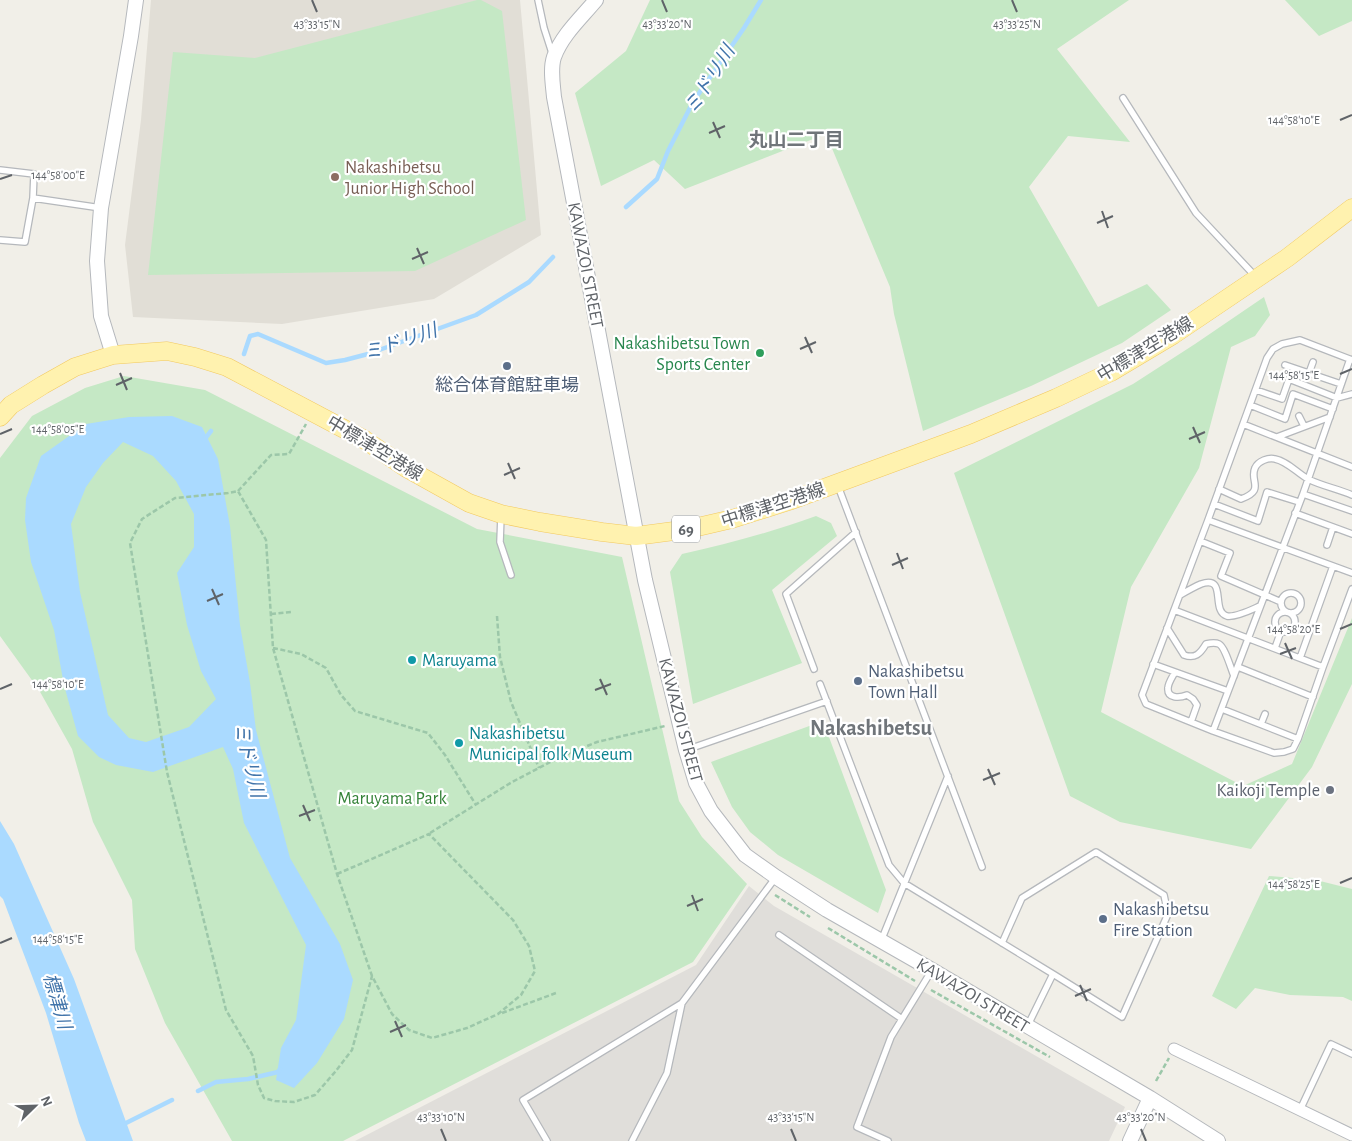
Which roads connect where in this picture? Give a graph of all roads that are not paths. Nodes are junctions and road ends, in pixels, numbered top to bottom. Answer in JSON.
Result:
{"nodes":[{"id":1,"x":136,"y":0,"type":"edge"},
{"id":2,"x":538,"y":0,"type":"edge"},
{"id":3,"x":596,"y":0,"type":"edge"},
{"id":4,"x":553,"y":59,"type":"junction"},
{"id":5,"x":1123,"y":98,"type":"dead end"},
{"id":6,"x":0,"y":170,"type":"edge"},
{"id":7,"x":33,"y":198,"type":"junction"},
{"id":8,"x":101,"y":208,"type":"junction"},
{"id":9,"x":1352,"y":208,"type":"edge"},
{"id":10,"x":0,"y":240,"type":"edge"},
{"id":11,"x":1258,"y":278,"type":"junction"},
{"id":12,"x":113,"y":355,"type":"junction"},
{"id":13,"x":1351,"y":360,"type":"edge"},
{"id":14,"x":1313,"y":362,"type":"dead end"},
{"id":15,"x":1285,"y":365,"type":"dead end"},
{"id":16,"x":1308,"y":373,"type":"junction"},
{"id":17,"x":1344,"y":376,"type":"junction"},
{"id":18,"x":1352,"y":378,"type":"edge"},
{"id":19,"x":1341,"y":384,"type":"junction"},
{"id":20,"x":1256,"y":390,"type":"junction"},
{"id":21,"x":1352,"y":394,"type":"edge"},
{"id":22,"x":1336,"y":398,"type":"junction"},
{"id":23,"x":1250,"y":405,"type":"junction"},
{"id":24,"x":1333,"y":409,"type":"junction"},
{"id":25,"x":1299,"y":416,"type":"dead end"},
{"id":26,"x":1330,"y":416,"type":"junction"},
{"id":27,"x":0,"y":417,"type":"edge"},
{"id":28,"x":1243,"y":424,"type":"junction"},
{"id":29,"x":1304,"y":426,"type":"junction"},
{"id":30,"x":1277,"y":437,"type":"junction"},
{"id":31,"x":1317,"y":454,"type":"junction"},
{"id":32,"x":1352,"y":467,"type":"edge"},
{"id":33,"x":1308,"y":479,"type":"junction"},
{"id":34,"x":838,"y":484,"type":"junction"},
{"id":35,"x":1220,"y":490,"type":"junction"},
{"id":36,"x":1303,"y":494,"type":"junction"},
{"id":37,"x":1352,"y":495,"type":"edge"},
{"id":38,"x":1299,"y":502,"type":"junction"},
{"id":39,"x":1214,"y":504,"type":"junction"},
{"id":40,"x":1352,"y":511,"type":"edge"},
{"id":41,"x":1295,"y":513,"type":"junction"},
{"id":42,"x":501,"y":514,"type":"junction"},
{"id":43,"x":1208,"y":520,"type":"junction"},
{"id":44,"x":1333,"y":527,"type":"junction"},
{"id":45,"x":856,"y":532,"type":"junction"},
{"id":46,"x":1352,"y":534,"type":"edge"},
{"id":47,"x":636,"y":536,"type":"junction"},
{"id":48,"x":1200,"y":541,"type":"junction"},
{"id":49,"x":1327,"y":545,"type":"dead end"},
{"id":50,"x":1282,"y":547,"type":"junction"},
{"id":51,"x":1333,"y":566,"type":"junction"},
{"id":52,"x":1352,"y":573,"type":"edge"},
{"id":53,"x":511,"y":574,"type":"dead end"},
{"id":54,"x":1352,"y":589,"type":"edge"},
{"id":55,"x":1265,"y":594,"type":"junction"},
{"id":56,"x":1180,"y":595,"type":"junction"},
{"id":57,"x":1282,"y":602,"type":"junction"},
{"id":58,"x":1260,"y":606,"type":"junction"},
{"id":59,"x":1174,"y":610,"type":"junction"},
{"id":60,"x":1289,"y":613,"type":"junction"},
{"id":61,"x":1167,"y":628,"type":"junction"},
{"id":62,"x":1281,"y":631,"type":"junction"},
{"id":63,"x":1248,"y":638,"type":"junction"},
{"id":64,"x":1275,"y":648,"type":"junction"},
{"id":65,"x":1300,"y":658,"type":"junction"},
{"id":66,"x":1153,"y":664,"type":"junction"},
{"id":67,"x":1238,"y":667,"type":"junction"},
{"id":68,"x":1323,"y":667,"type":"junction"},
{"id":69,"x":814,"y":669,"type":"dead end"},
{"id":70,"x":1175,"y":672,"type":"junction"},
{"id":71,"x":1234,"y":676,"type":"junction"},
{"id":72,"x":820,"y":684,"type":"dead end"},
{"id":73,"x":1228,"y":691,"type":"junction"},
{"id":74,"x":1313,"y":697,"type":"junction"},
{"id":75,"x":826,"y":701,"type":"junction"},
{"id":76,"x":1222,"y":709,"type":"junction"},
{"id":77,"x":1265,"y":714,"type":"dead end"},
{"id":78,"x":1191,"y":722,"type":"junction"},
{"id":79,"x":1261,"y":724,"type":"junction"},
{"id":80,"x":1213,"y":732,"type":"junction"},
{"id":81,"x":1298,"y":739,"type":"junction"},
{"id":82,"x":686,"y":750,"type":"junction"},
{"id":83,"x":948,"y":776,"type":"junction"},
{"id":84,"x":982,"y":867,"type":"dead end"},
{"id":85,"x":776,"y":877,"type":"junction"},
{"id":86,"x":904,"y":883,"type":"junction"},
{"id":87,"x":779,"y":935,"type":"dead end"},
{"id":88,"x":881,"y":941,"type":"junction"},
{"id":89,"x":1002,"y":943,"type":"junction"},
{"id":90,"x":932,"y":970,"type":"junction"},
{"id":91,"x":1053,"y":974,"type":"junction"},
{"id":92,"x":682,"y":1003,"type":"junction"},
{"id":93,"x":902,"y":1019,"type":"junction"},
{"id":94,"x":1027,"y":1027,"type":"junction"},
{"id":95,"x":1174,"y":1049,"type":"road end"},
{"id":96,"x":1352,"y":1054,"type":"edge"},
{"id":97,"x":1150,"y":1098,"type":"junction"},
{"id":98,"x":1300,"y":1110,"type":"junction"},
{"id":99,"x":1352,"y":1135,"type":"edge"},
{"id":100,"x":547,"y":1141,"type":"edge"},
{"id":101,"x":632,"y":1141,"type":"edge"},
{"id":102,"x":888,"y":1141,"type":"edge"},
{"id":103,"x":1130,"y":1141,"type":"edge"},
{"id":104,"x":1218,"y":1141,"type":"edge"}],
"edges":[{"from":1,"to":8,"type":"street"},
{"from":2,"to":4,"type":"lane"},
{"from":3,"to":4,"type":"street"},
{"from":4,"to":47,"type":"street","name":"KAWAZOI STREET"},
{"from":5,"to":11,"type":"lane"},
{"from":6,"to":7,"type":"lane"},
{"from":7,"to":8,"type":"lane"},
{"from":7,"to":10,"type":"lane"},
{"from":8,"to":12,"type":"street"},
{"from":9,"to":11,"type":"main road","name":"中標津空港線","number":"69"},
{"from":11,"to":34,"type":"main road","name":"中標津空港線","number":"69"},
{"from":12,"to":27,"type":"main road","name":"中標津空港線","number":"69"},
{"from":12,"to":42,"type":"main road","name":"中標津空港線","number":"69"},
{"from":13,"to":17,"type":"lane"},
{"from":13,"to":20,"type":"lane"},
{"from":14,"to":16,"type":"lane"},
{"from":15,"to":16,"type":"lane"},
{"from":16,"to":19,"type":"lane"},
{"from":17,"to":18,"type":"lane"},
{"from":17,"to":19,"type":"lane"},
{"from":19,"to":22,"type":"lane"},
{"from":20,"to":22,"type":"lane"},
{"from":20,"to":23,"type":"lane"},
{"from":21,"to":22,"type":"lane"},
{"from":22,"to":24,"type":"lane"},
{"from":23,"to":24,"type":"lane"},
{"from":23,"to":28,"type":"lane"},
{"from":24,"to":26,"type":"lane"},
{"from":25,"to":29,"type":"lane"},
{"from":26,"to":29,"type":"lane"},
{"from":26,"to":31,"type":"lane"},
{"from":28,"to":30,"type":"lane"},
{"from":28,"to":35,"type":"lane"},
{"from":29,"to":30,"type":"lane"},
{"from":30,"to":31,"type":"lane"},
{"from":31,"to":32,"type":"lane"},
{"from":31,"to":33,"type":"lane"},
{"from":33,"to":35,"type":"lane"},
{"from":33,"to":36,"type":"lane"},
{"from":33,"to":37,"type":"lane"},
{"from":34,"to":45,"type":"lane"},
{"from":34,"to":47,"type":"main road","name":"中標津空港線","number":"69"},
{"from":35,"to":39,"type":"lane"},
{"from":36,"to":38,"type":"lane"},
{"from":36,"to":40,"type":"lane"},
{"from":38,"to":39,"type":"lane"},
{"from":38,"to":41,"type":"lane"},
{"from":39,"to":43,"type":"lane"},
{"from":41,"to":44,"type":"lane"},
{"from":41,"to":50,"type":"lane"},
{"from":42,"to":47,"type":"main road","name":"中標津空港線","number":"69"},
{"from":42,"to":53,"type":"lane"},
{"from":43,"to":48,"type":"lane"},
{"from":43,"to":50,"type":"lane"},
{"from":44,"to":46,"type":"lane"},
{"from":44,"to":49,"type":"lane"},
{"from":45,"to":69,"type":"lane"},
{"from":45,"to":83,"type":"lane"},
{"from":47,"to":82,"type":"street","name":"KAWAZOI STREET"},
{"from":48,"to":55,"type":"lane"},
{"from":48,"to":56,"type":"lane"},
{"from":50,"to":51,"type":"lane"},
{"from":50,"to":55,"type":"lane"},
{"from":51,"to":52,"type":"lane"},
{"from":51,"to":65,"type":"lane"},
{"from":54,"to":68,"type":"lane"},
{"from":55,"to":57,"type":"lane"},
{"from":55,"to":58,"type":"lane"},
{"from":56,"to":58,"type":"lane"},
{"from":56,"to":59,"type":"lane"},
{"from":57,"to":60,"type":"lane"},
{"from":57,"to":60,"type":"lane"},
{"from":58,"to":63,"type":"lane"},
{"from":59,"to":61,"type":"lane"},
{"from":59,"to":63,"type":"lane"},
{"from":60,"to":62,"type":"lane"},
{"from":60,"to":62,"type":"lane"},
{"from":61,"to":66,"type":"lane"},
{"from":61,"to":71,"type":"lane"},
{"from":62,"to":64,"type":"lane"},
{"from":63,"to":64,"type":"lane"},
{"from":63,"to":67,"type":"lane"},
{"from":64,"to":65,"type":"lane"},
{"from":65,"to":68,"type":"lane"},
{"from":66,"to":70,"type":"lane"},
{"from":66,"to":78,"type":"lane"},
{"from":67,"to":71,"type":"lane"},
{"from":67,"to":74,"type":"lane"},
{"from":68,"to":74,"type":"lane"},
{"from":70,"to":73,"type":"lane"},
{"from":70,"to":78,"type":"lane"},
{"from":71,"to":73,"type":"lane"},
{"from":72,"to":75,"type":"lane"},
{"from":73,"to":76,"type":"lane"},
{"from":74,"to":81,"type":"lane"},
{"from":75,"to":82,"type":"lane"},
{"from":75,"to":86,"type":"lane"},
{"from":76,"to":79,"type":"lane"},
{"from":76,"to":80,"type":"lane"},
{"from":77,"to":79,"type":"lane"},
{"from":78,"to":80,"type":"lane"},
{"from":79,"to":81,"type":"lane"},
{"from":80,"to":81,"type":"lane"},
{"from":82,"to":85,"type":"street","name":"KAWAZOI STREET"},
{"from":83,"to":84,"type":"lane"},
{"from":83,"to":86,"type":"lane"},
{"from":85,"to":88,"type":"street","name":"KAWAZOI STREET"},
{"from":85,"to":92,"type":"lane"},
{"from":86,"to":88,"type":"lane"},
{"from":86,"to":89,"type":"lane"},
{"from":87,"to":93,"type":"lane"},
{"from":88,"to":90,"type":"street","name":"KAWAZOI STREET"},
{"from":89,"to":91,"type":"lane"},
{"from":89,"to":91,"type":"lane"},
{"from":90,"to":93,"type":"lane"},
{"from":90,"to":94,"type":"street","name":"KAWAZOI STREET"},
{"from":91,"to":94,"type":"lane"},
{"from":92,"to":100,"type":"lane"},
{"from":92,"to":101,"type":"lane"},
{"from":93,"to":102,"type":"lane"},
{"from":94,"to":97,"type":"street","name":"KAWAZOI STREET"},
{"from":95,"to":98,"type":"street"},
{"from":96,"to":98,"type":"lane"},
{"from":97,"to":103,"type":"street"},
{"from":97,"to":104,"type":"street","name":"KAWAZOI STREET"},
{"from":98,"to":99,"type":"street"}]}
